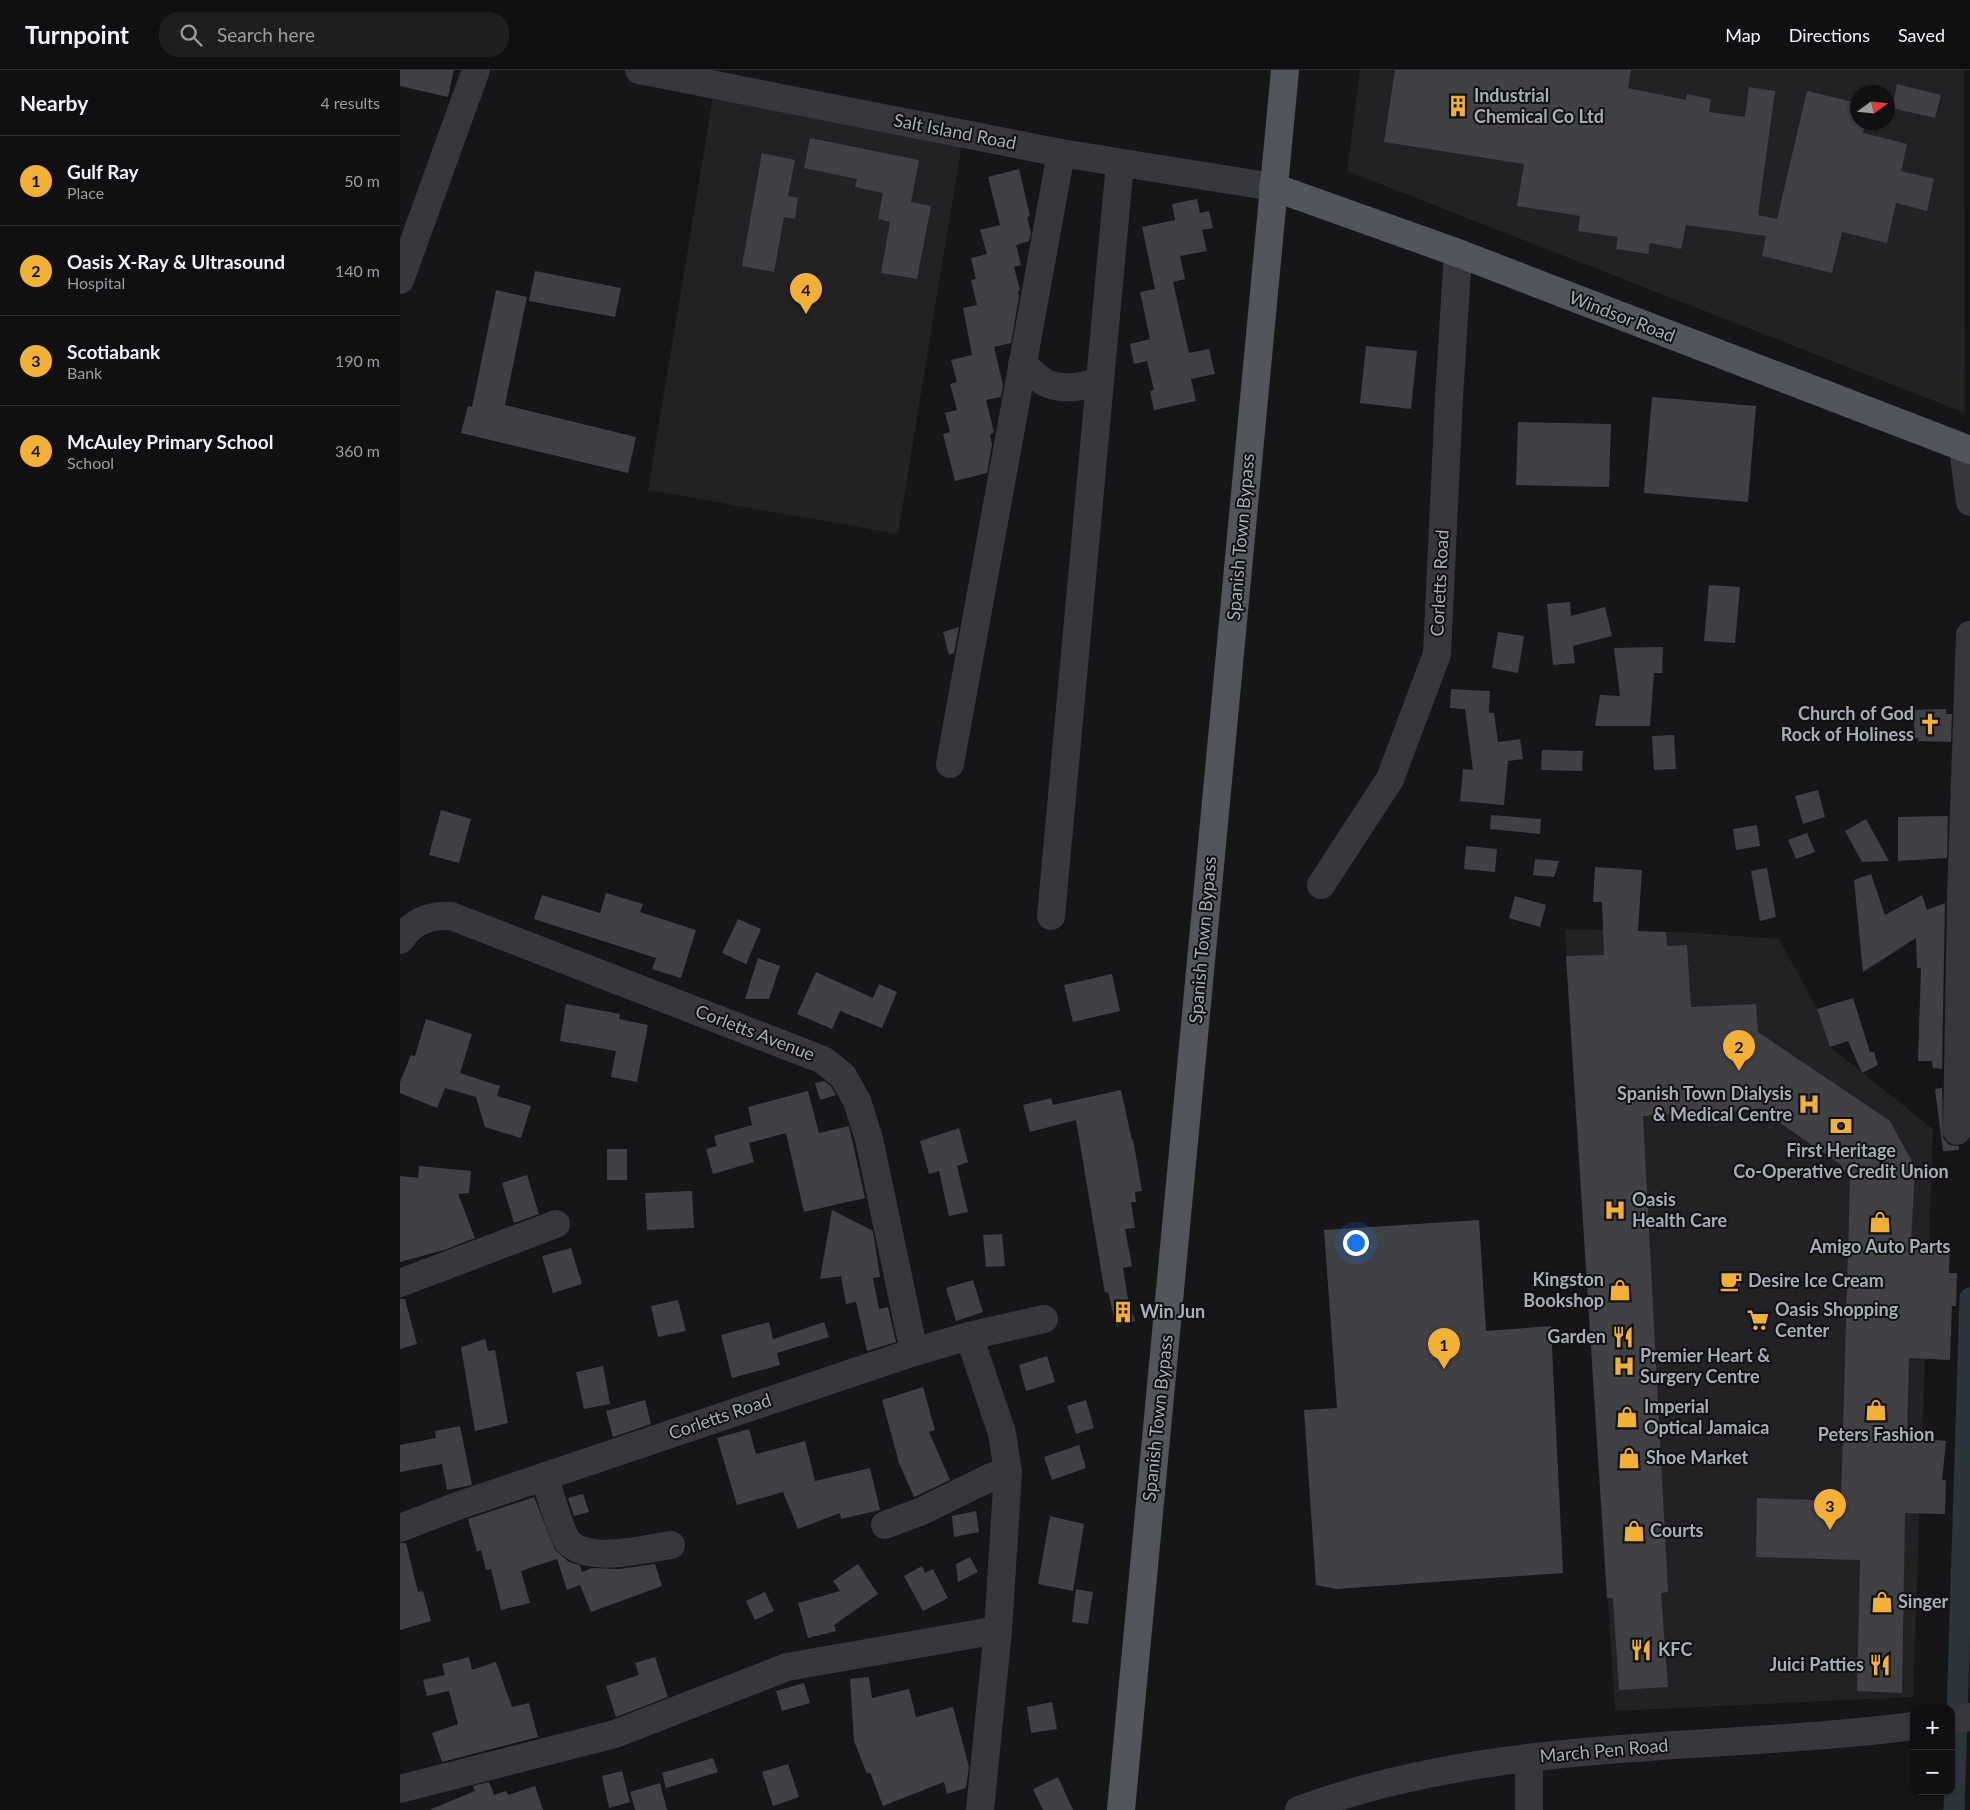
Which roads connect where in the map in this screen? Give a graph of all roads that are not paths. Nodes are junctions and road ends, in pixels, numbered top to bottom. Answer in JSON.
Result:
{"nodes":[{"id":1,"x":476,"y":70,"type":"edge"},
{"id":2,"x":639,"y":70,"type":"edge"},
{"id":3,"x":1285,"y":70,"type":"edge"},
{"id":4,"x":1061,"y":153,"type":"junction"},
{"id":5,"x":1120,"y":163,"type":"junction"},
{"id":6,"x":1273,"y":187,"type":"junction"},
{"id":7,"x":1458,"y":253,"type":"junction"},
{"id":8,"x":400,"y":280,"type":"edge"},
{"id":9,"x":1022,"y":364,"type":"junction"},
{"id":10,"x":1100,"y":381,"type":"junction"},
{"id":11,"x":1967,"y":449,"type":"edge"},
{"id":12,"x":1970,"y":502,"type":"edge"},
{"id":13,"x":1970,"y":635,"type":"edge"},
{"id":14,"x":950,"y":764,"type":"dead end"},
{"id":15,"x":1321,"y":885,"type":"dead end"},
{"id":16,"x":1051,"y":916,"type":"dead end"},
{"id":17,"x":400,"y":940,"type":"edge"},
{"id":18,"x":1957,"y":1131,"type":"dead end"},
{"id":19,"x":556,"y":1224,"type":"dead end"},
{"id":20,"x":400,"y":1283,"type":"edge"},
{"id":21,"x":1044,"y":1319,"type":"dead end"},
{"id":22,"x":969,"y":1336,"type":"junction"},
{"id":23,"x":914,"y":1352,"type":"junction"},
{"id":24,"x":1008,"y":1472,"type":"junction"},
{"id":25,"x":544,"y":1476,"type":"junction"},
{"id":26,"x":885,"y":1525,"type":"dead end"},
{"id":27,"x":400,"y":1528,"type":"edge"},
{"id":28,"x":671,"y":1545,"type":"dead end"},
{"id":29,"x":998,"y":1630,"type":"junction"},
{"id":30,"x":1970,"y":1717,"type":"edge"},
{"id":31,"x":1955,"y":1719,"type":"edge"},
{"id":32,"x":1910,"y":1726,"type":"edge"},
{"id":33,"x":1529,"y":1758,"type":"junction"},
{"id":34,"x":400,"y":1789,"type":"edge"},
{"id":35,"x":980,"y":1810,"type":"edge"},
{"id":36,"x":1121,"y":1810,"type":"edge"},
{"id":37,"x":1300,"y":1810,"type":"edge"},
{"id":38,"x":1529,"y":1810,"type":"edge"}],
"edges":[{"from":1,"to":8,"type":"street"},
{"from":2,"to":4,"type":"street","name":"Salt Island Road"},
{"from":3,"to":6,"type":"main road","name":"Spanish Town Bypass"},
{"from":4,"to":5,"type":"street","name":"Salt Island Road"},
{"from":4,"to":9,"type":"street"},
{"from":5,"to":6,"type":"street","name":"Salt Island Road"},
{"from":5,"to":10,"type":"street"},
{"from":6,"to":7,"type":"main road","name":"Windsor Road"},
{"from":6,"to":36,"type":"main road","name":"Spanish Town Bypass"},
{"from":7,"to":11,"type":"main road","name":"Windsor Road"},
{"from":7,"to":15,"type":"street","name":"Corletts Road"},
{"from":9,"to":10,"type":"street"},
{"from":9,"to":14,"type":"street"},
{"from":10,"to":16,"type":"street"},
{"from":11,"to":12,"type":"street"},
{"from":13,"to":18,"type":"street"},
{"from":17,"to":23,"type":"street","name":"Corletts Avenue"},
{"from":19,"to":20,"type":"street"},
{"from":21,"to":22,"type":"street","name":"Corletts Road"},
{"from":22,"to":23,"type":"street","name":"Corletts Road"},
{"from":22,"to":24,"type":"street"},
{"from":23,"to":25,"type":"street","name":"Corletts Road"},
{"from":24,"to":26,"type":"street"},
{"from":24,"to":29,"type":"street"},
{"from":25,"to":27,"type":"street","name":"Corletts Road"},
{"from":25,"to":28,"type":"street"},
{"from":29,"to":34,"type":"street"},
{"from":29,"to":35,"type":"street"},
{"from":30,"to":31,"type":"street"},
{"from":32,"to":33,"type":"street","name":"March Pen Road"},
{"from":33,"to":37,"type":"street","name":"March Pen Road"},
{"from":33,"to":38,"type":"street"}]}
